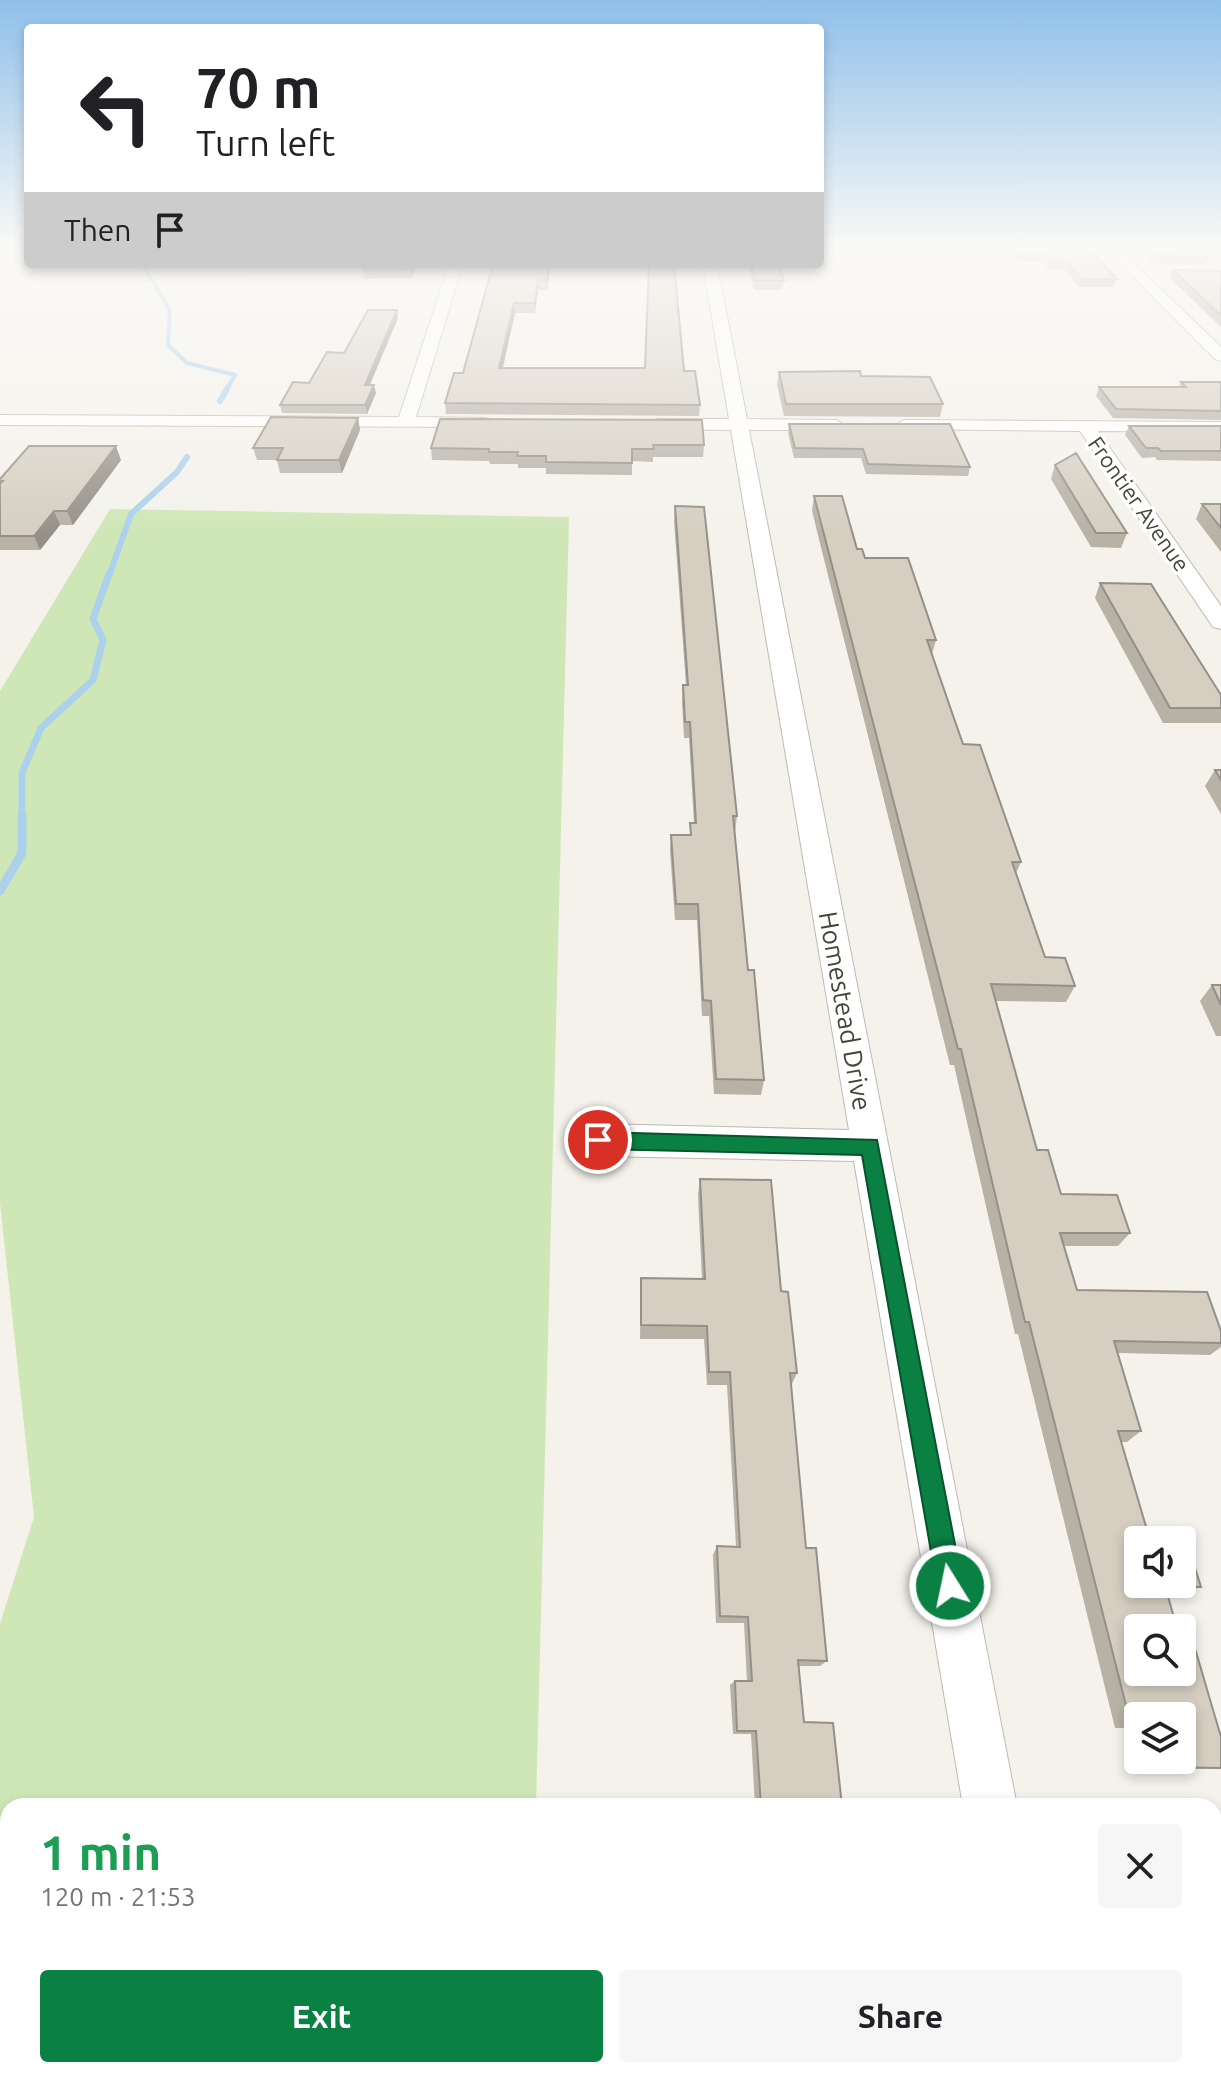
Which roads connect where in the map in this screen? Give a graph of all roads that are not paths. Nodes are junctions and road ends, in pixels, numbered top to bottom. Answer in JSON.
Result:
{"nodes":[{"id":1,"x":431,"y":342,"type":"edge"},
{"id":2,"x":724,"y":342,"type":"edge"},
{"id":3,"x":0,"y":420,"type":"edge"},
{"id":4,"x":23,"y":420,"type":"junction"},
{"id":5,"x":406,"y":422,"type":"junction"},
{"id":6,"x":501,"y":423,"type":"edge"},
{"id":7,"x":644,"y":424,"type":"edge"},
{"id":8,"x":738,"y":424,"type":"junction"},
{"id":9,"x":849,"y":425,"type":"edge"},
{"id":10,"x":880,"y":425,"type":"edge"},
{"id":11,"x":1085,"y":426,"type":"junction"},
{"id":12,"x":1221,"y":427,"type":"edge"},
{"id":13,"x":8,"y":437,"type":"dead end"},
{"id":14,"x":1221,"y":622,"type":"edge"},
{"id":15,"x":598,"y":1140,"type":"dead end"},
{"id":16,"x":870,"y":1146,"type":"junction"},
{"id":17,"x":989,"y":1798,"type":"edge"}],
"edges":[{"from":1,"to":5,"type":"street"},
{"from":2,"to":8,"type":"street","name":"Homestead Drive"},
{"from":3,"to":4,"type":"street"},
{"from":4,"to":5,"type":"street"},
{"from":4,"to":13,"type":"street"},
{"from":5,"to":6,"type":"street"},
{"from":7,"to":8,"type":"street"},
{"from":8,"to":9,"type":"street"},
{"from":8,"to":16,"type":"street","name":"Homestead Drive"},
{"from":10,"to":11,"type":"street"},
{"from":11,"to":12,"type":"street"},
{"from":11,"to":14,"type":"street","name":"Frontier Avenue"},
{"from":15,"to":16,"type":"street"},
{"from":16,"to":17,"type":"street","name":"Homestead Drive"}]}
